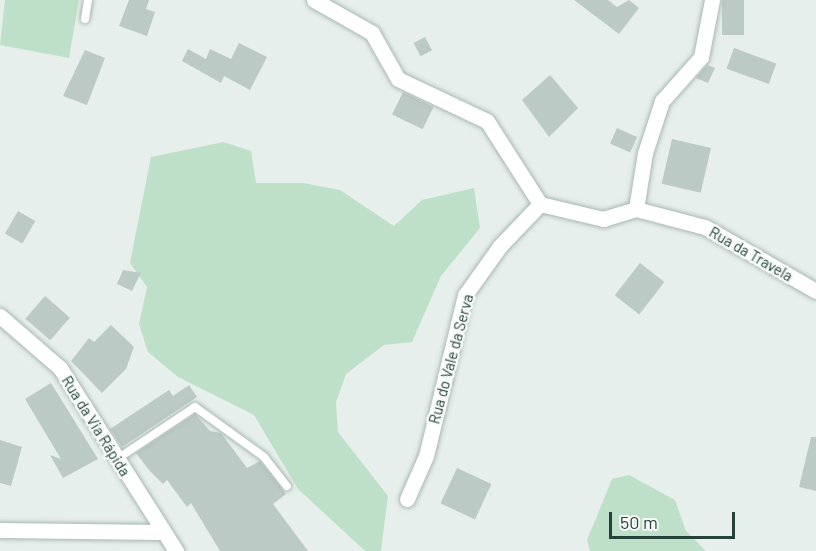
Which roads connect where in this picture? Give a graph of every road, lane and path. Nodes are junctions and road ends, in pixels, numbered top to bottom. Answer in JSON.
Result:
{"nodes":[{"id":1,"x":88,"y":0,"type":"edge"},
{"id":2,"x":314,"y":0,"type":"edge"},
{"id":3,"x":712,"y":0,"type":"edge"},
{"id":4,"x":85,"y":20,"type":"dead end"},
{"id":5,"x":540,"y":204,"type":"junction"},
{"id":6,"x":636,"y":209,"type":"junction"},
{"id":7,"x":816,"y":291,"type":"edge"},
{"id":8,"x":0,"y":316,"type":"edge"},
{"id":9,"x":117,"y":459,"type":"junction"},
{"id":10,"x":287,"y":486,"type":"dead end"},
{"id":11,"x":407,"y":499,"type":"dead end"},
{"id":12,"x":0,"y":530,"type":"edge"},
{"id":13,"x":162,"y":532,"type":"junction"},
{"id":14,"x":176,"y":551,"type":"edge"}],
"edges":[{"from":1,"to":4,"type":"lane"},
{"from":2,"to":5,"type":"street"},
{"from":3,"to":6,"type":"street"},
{"from":5,"to":6,"type":"street"},
{"from":5,"to":11,"type":"street","name":"Rua do Vale da Serva"},
{"from":6,"to":7,"type":"street","name":"Rua da Travela"},
{"from":8,"to":9,"type":"street","name":"Rua da Via Rápida"},
{"from":9,"to":10,"type":"lane"},
{"from":9,"to":13,"type":"street","name":"Rua da Via Rápida"},
{"from":12,"to":13,"type":"street"},
{"from":13,"to":14,"type":"street","name":"Rua da Via Rápida"}]}
